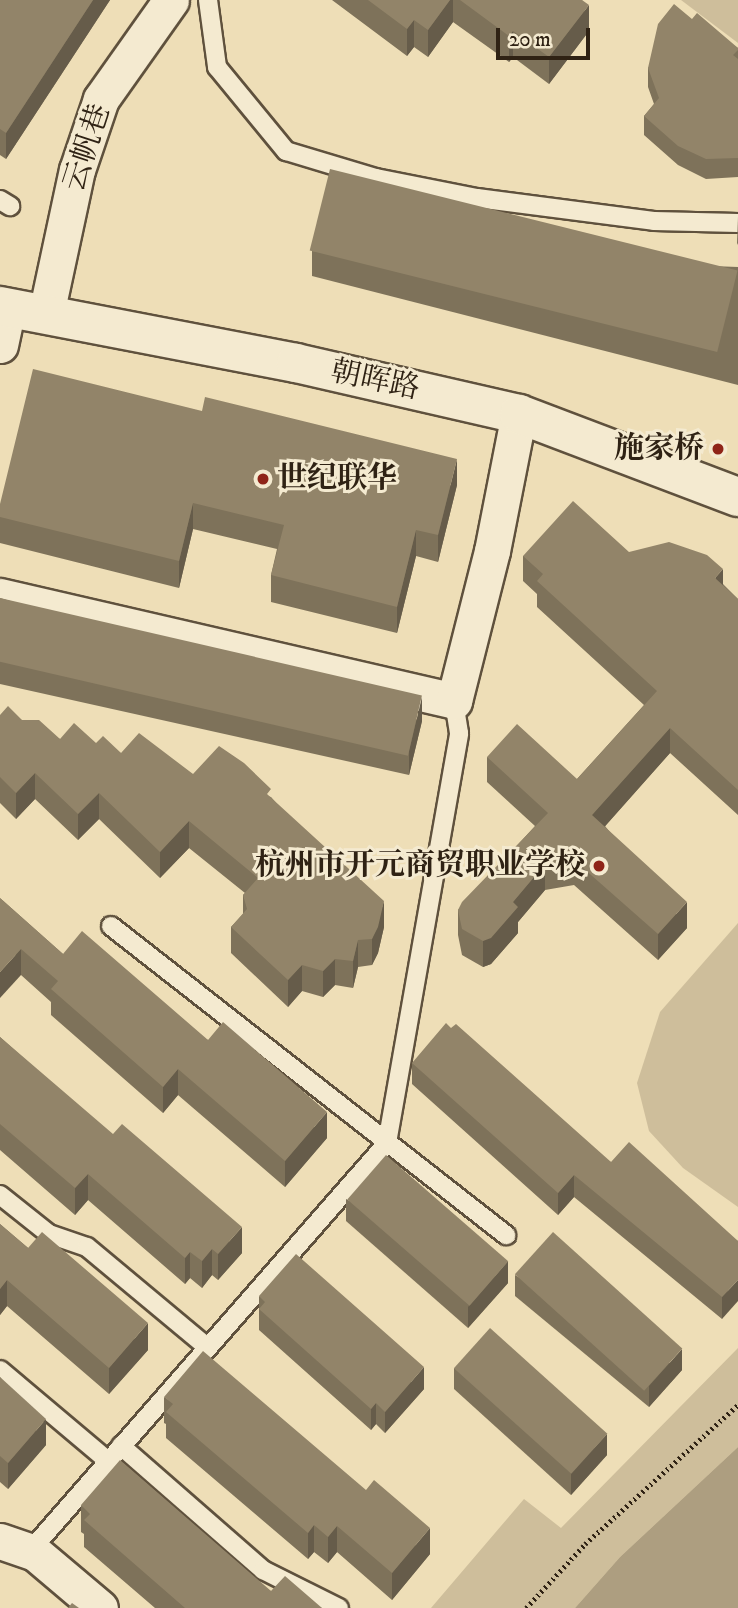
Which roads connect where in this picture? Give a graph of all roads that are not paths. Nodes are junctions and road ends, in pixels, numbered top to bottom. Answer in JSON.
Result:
{"nodes":[{"id":1,"x":171,"y":0,"type":"edge"},
{"id":2,"x":208,"y":0,"type":"edge"},
{"id":3,"x":738,"y":223,"type":"edge"},
{"id":4,"x":4,"y":307,"type":"edge"},
{"id":5,"x":46,"y":314,"type":"junction"},
{"id":6,"x":0,"y":345,"type":"edge"},
{"id":7,"x":519,"y":414,"type":"junction"},
{"id":8,"x":738,"y":497,"type":"edge"},
{"id":9,"x":0,"y":596,"type":"edge"},
{"id":10,"x":454,"y":701,"type":"junction"},
{"id":11,"x":111,"y":926,"type":"dead end"},
{"id":12,"x":387,"y":1143,"type":"junction"},
{"id":13,"x":0,"y":1195,"type":"edge"},
{"id":14,"x":506,"y":1235,"type":"dead end"},
{"id":15,"x":207,"y":1347,"type":"junction"},
{"id":16,"x":0,"y":1370,"type":"edge"},
{"id":17,"x":121,"y":1446,"type":"junction"},
{"id":18,"x":108,"y":1461,"type":"junction"},
{"id":19,"x":15,"y":1546,"type":"edge"},
{"id":20,"x":100,"y":1608,"type":"edge"},
{"id":21,"x":339,"y":1608,"type":"edge"}],
"edges":[{"from":1,"to":5,"type":"street","name":"云帆巷"},
{"from":2,"to":3,"type":"lane"},
{"from":4,"to":5,"type":"street","name":"朝晖路"},
{"from":4,"to":6,"type":"street"},
{"from":5,"to":7,"type":"street","name":"朝晖路"},
{"from":7,"to":8,"type":"street","name":"朝晖路"},
{"from":7,"to":10,"type":"street"},
{"from":9,"to":10,"type":"street"},
{"from":10,"to":12,"type":"lane"},
{"from":11,"to":12,"type":"lane"},
{"from":12,"to":14,"type":"lane"},
{"from":12,"to":15,"type":"lane"},
{"from":13,"to":15,"type":"lane"},
{"from":15,"to":17,"type":"lane"},
{"from":16,"to":18,"type":"lane"},
{"from":17,"to":18,"type":"lane"},
{"from":17,"to":21,"type":"lane"},
{"from":18,"to":19,"type":"lane"},
{"from":19,"to":20,"type":"street"}]}
